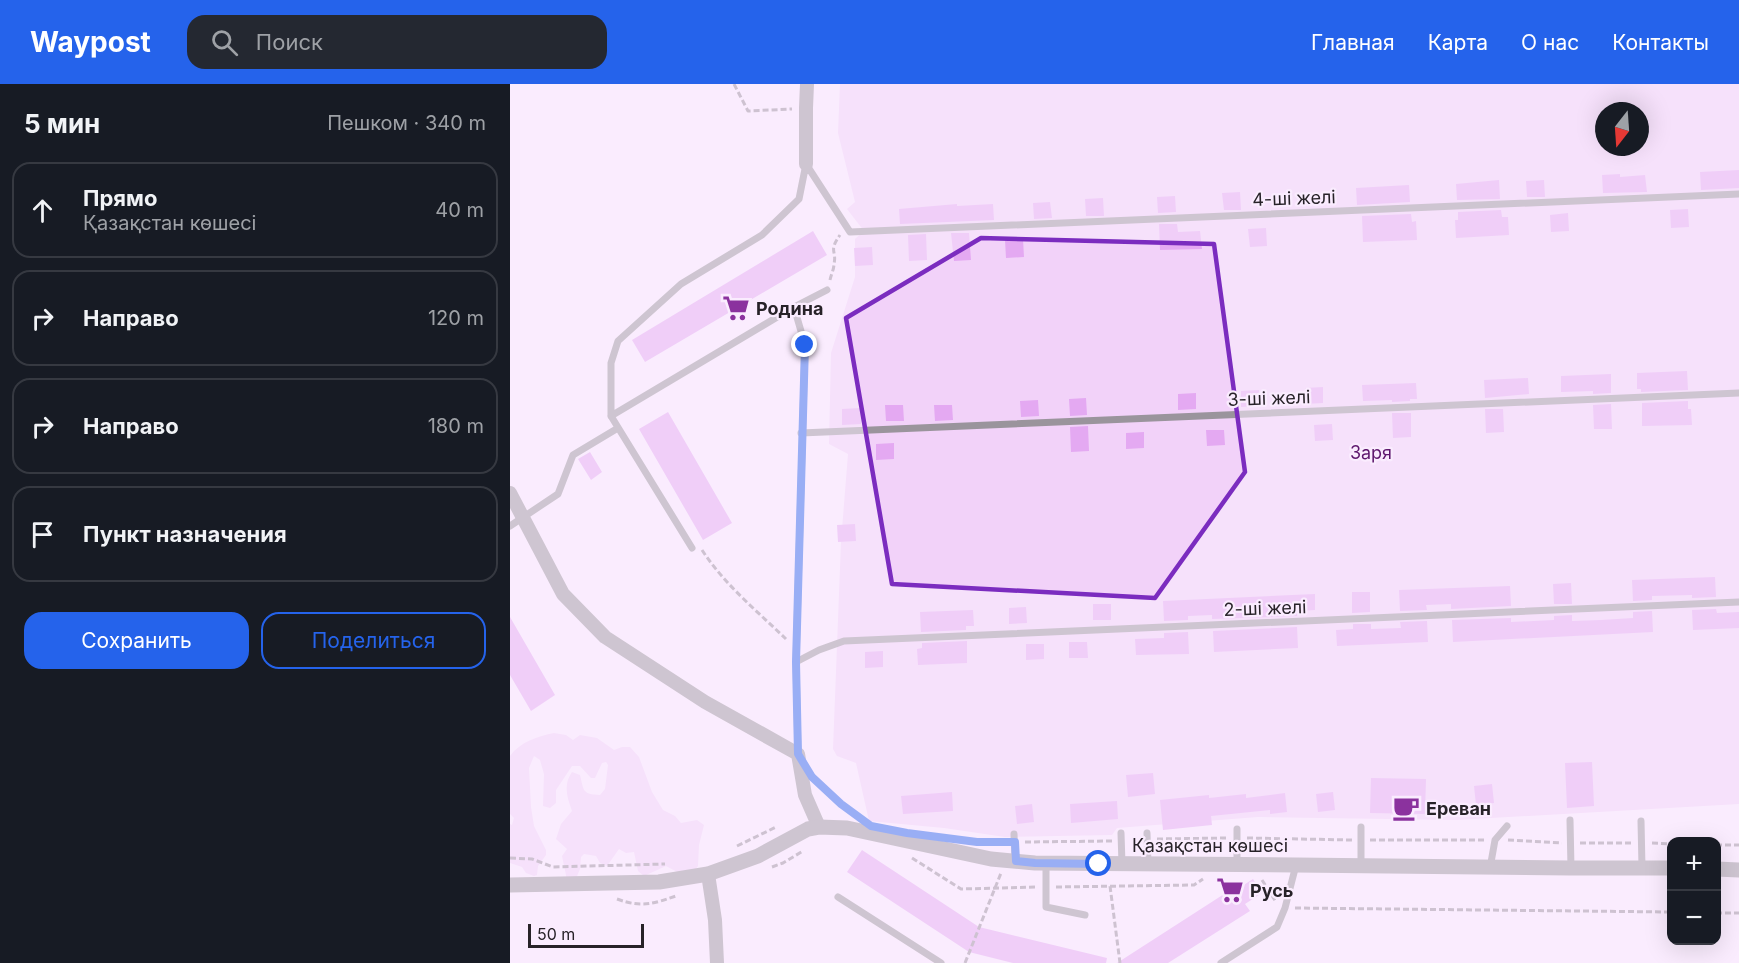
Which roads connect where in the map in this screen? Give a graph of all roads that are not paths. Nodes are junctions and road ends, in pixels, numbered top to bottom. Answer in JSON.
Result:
{"nodes":[{"id":1,"x":807,"y":84,"type":"edge"},
{"id":2,"x":806,"y":164,"type":"junction"},
{"id":3,"x":1739,"y":194,"type":"edge"},
{"id":4,"x":827,"y":290,"type":"road end"},
{"id":5,"x":794,"y":307,"type":"junction"},
{"id":6,"x":1739,"y":393,"type":"edge"},
{"id":7,"x":611,"y":416,"type":"junction"},
{"id":8,"x":618,"y":428,"type":"junction"},
{"id":9,"x":801,"y":432,"type":"junction"},
{"id":10,"x":510,"y":493,"type":"edge"},
{"id":11,"x":523,"y":519,"type":"junction"},
{"id":12,"x":510,"y":526,"type":"edge"},
{"id":13,"x":692,"y":548,"type":"road end"},
{"id":14,"x":1739,"y":602,"type":"edge"},
{"id":15,"x":796,"y":662,"type":"junction"},
{"id":16,"x":798,"y":754,"type":"junction"},
{"id":17,"x":1570,"y":820,"type":"dead end"},
{"id":18,"x":1641,"y":821,"type":"dead end"},
{"id":19,"x":1507,"y":826,"type":"dead end"},
{"id":20,"x":819,"y":827,"type":"junction"},
{"id":21,"x":1361,"y":827,"type":"dead end"},
{"id":22,"x":1238,"y":829,"type":"dead end"},
{"id":23,"x":1147,"y":836,"type":"road end"},
{"id":24,"x":1121,"y":837,"type":"road end"},
{"id":25,"x":1015,"y":838,"type":"road end"},
{"id":26,"x":1011,"y":861,"type":"junction"},
{"id":27,"x":1046,"y":863,"type":"junction"},
{"id":28,"x":1122,"y":864,"type":"junction"},
{"id":29,"x":1148,"y":864,"type":"junction"},
{"id":30,"x":1237,"y":864,"type":"junction"},
{"id":31,"x":1296,"y":865,"type":"junction"},
{"id":32,"x":1360,"y":866,"type":"junction"},
{"id":33,"x":1490,"y":867,"type":"junction"},
{"id":34,"x":1642,"y":867,"type":"junction"},
{"id":35,"x":1572,"y":868,"type":"junction"},
{"id":36,"x":1667,"y":868,"type":"edge"},
{"id":37,"x":1721,"y":869,"type":"edge"},
{"id":38,"x":1739,"y":870,"type":"edge"},
{"id":39,"x":708,"y":874,"type":"junction"},
{"id":40,"x":510,"y":885,"type":"edge"},
{"id":41,"x":838,"y":897,"type":"dead end"},
{"id":42,"x":1085,"y":915,"type":"dead end"},
{"id":43,"x":717,"y":963,"type":"edge"},
{"id":44,"x":941,"y":963,"type":"edge"},
{"id":45,"x":1221,"y":963,"type":"edge"}],
"edges":[{"from":1,"to":2,"type":"street"},
{"from":2,"to":3,"type":"lane","name":"4-ші желі"},
{"from":2,"to":7,"type":"lane"},
{"from":4,"to":5,"type":"lane"},
{"from":5,"to":7,"type":"lane"},
{"from":5,"to":9,"type":"lane"},
{"from":6,"to":9,"type":"lane","name":"3-ші желі"},
{"from":7,"to":8,"type":"lane"},
{"from":8,"to":11,"type":"lane"},
{"from":8,"to":13,"type":"lane"},
{"from":9,"to":15,"type":"lane"},
{"from":10,"to":11,"type":"street"},
{"from":11,"to":12,"type":"lane"},
{"from":11,"to":16,"type":"street"},
{"from":14,"to":15,"type":"lane","name":"2-ші желі"},
{"from":15,"to":16,"type":"lane"},
{"from":16,"to":20,"type":"street"},
{"from":17,"to":35,"type":"lane"},
{"from":18,"to":34,"type":"lane"},
{"from":19,"to":33,"type":"lane"},
{"from":20,"to":26,"type":"street","name":"Қазақстан көшесі"},
{"from":20,"to":39,"type":"street","name":"Қазақстан көшесі"},
{"from":21,"to":32,"type":"lane"},
{"from":22,"to":30,"type":"lane"},
{"from":23,"to":29,"type":"lane"},
{"from":24,"to":28,"type":"lane"},
{"from":25,"to":26,"type":"lane"},
{"from":26,"to":27,"type":"street","name":"Қазақстан көшесі"},
{"from":27,"to":28,"type":"street","name":"Қазақстан көшесі"},
{"from":27,"to":42,"type":"lane"},
{"from":28,"to":29,"type":"street","name":"Қазақстан көшесі"},
{"from":29,"to":30,"type":"street","name":"Қазақстан көшесі"},
{"from":30,"to":31,"type":"street","name":"Қазақстан көшесі"},
{"from":31,"to":32,"type":"street","name":"Қазақстан көшесі"},
{"from":31,"to":45,"type":"lane"},
{"from":32,"to":33,"type":"street","name":"Қазақстан көшесі"},
{"from":33,"to":35,"type":"street","name":"Қазақстан көшесі"},
{"from":34,"to":35,"type":"street","name":"Қазақстан көшесі"},
{"from":34,"to":36,"type":"street","name":"Қазақстан көшесі"},
{"from":37,"to":38,"type":"street"},
{"from":39,"to":40,"type":"street","name":"Қазақстан көшесі"},
{"from":39,"to":43,"type":"street"},
{"from":41,"to":44,"type":"lane"}]}
